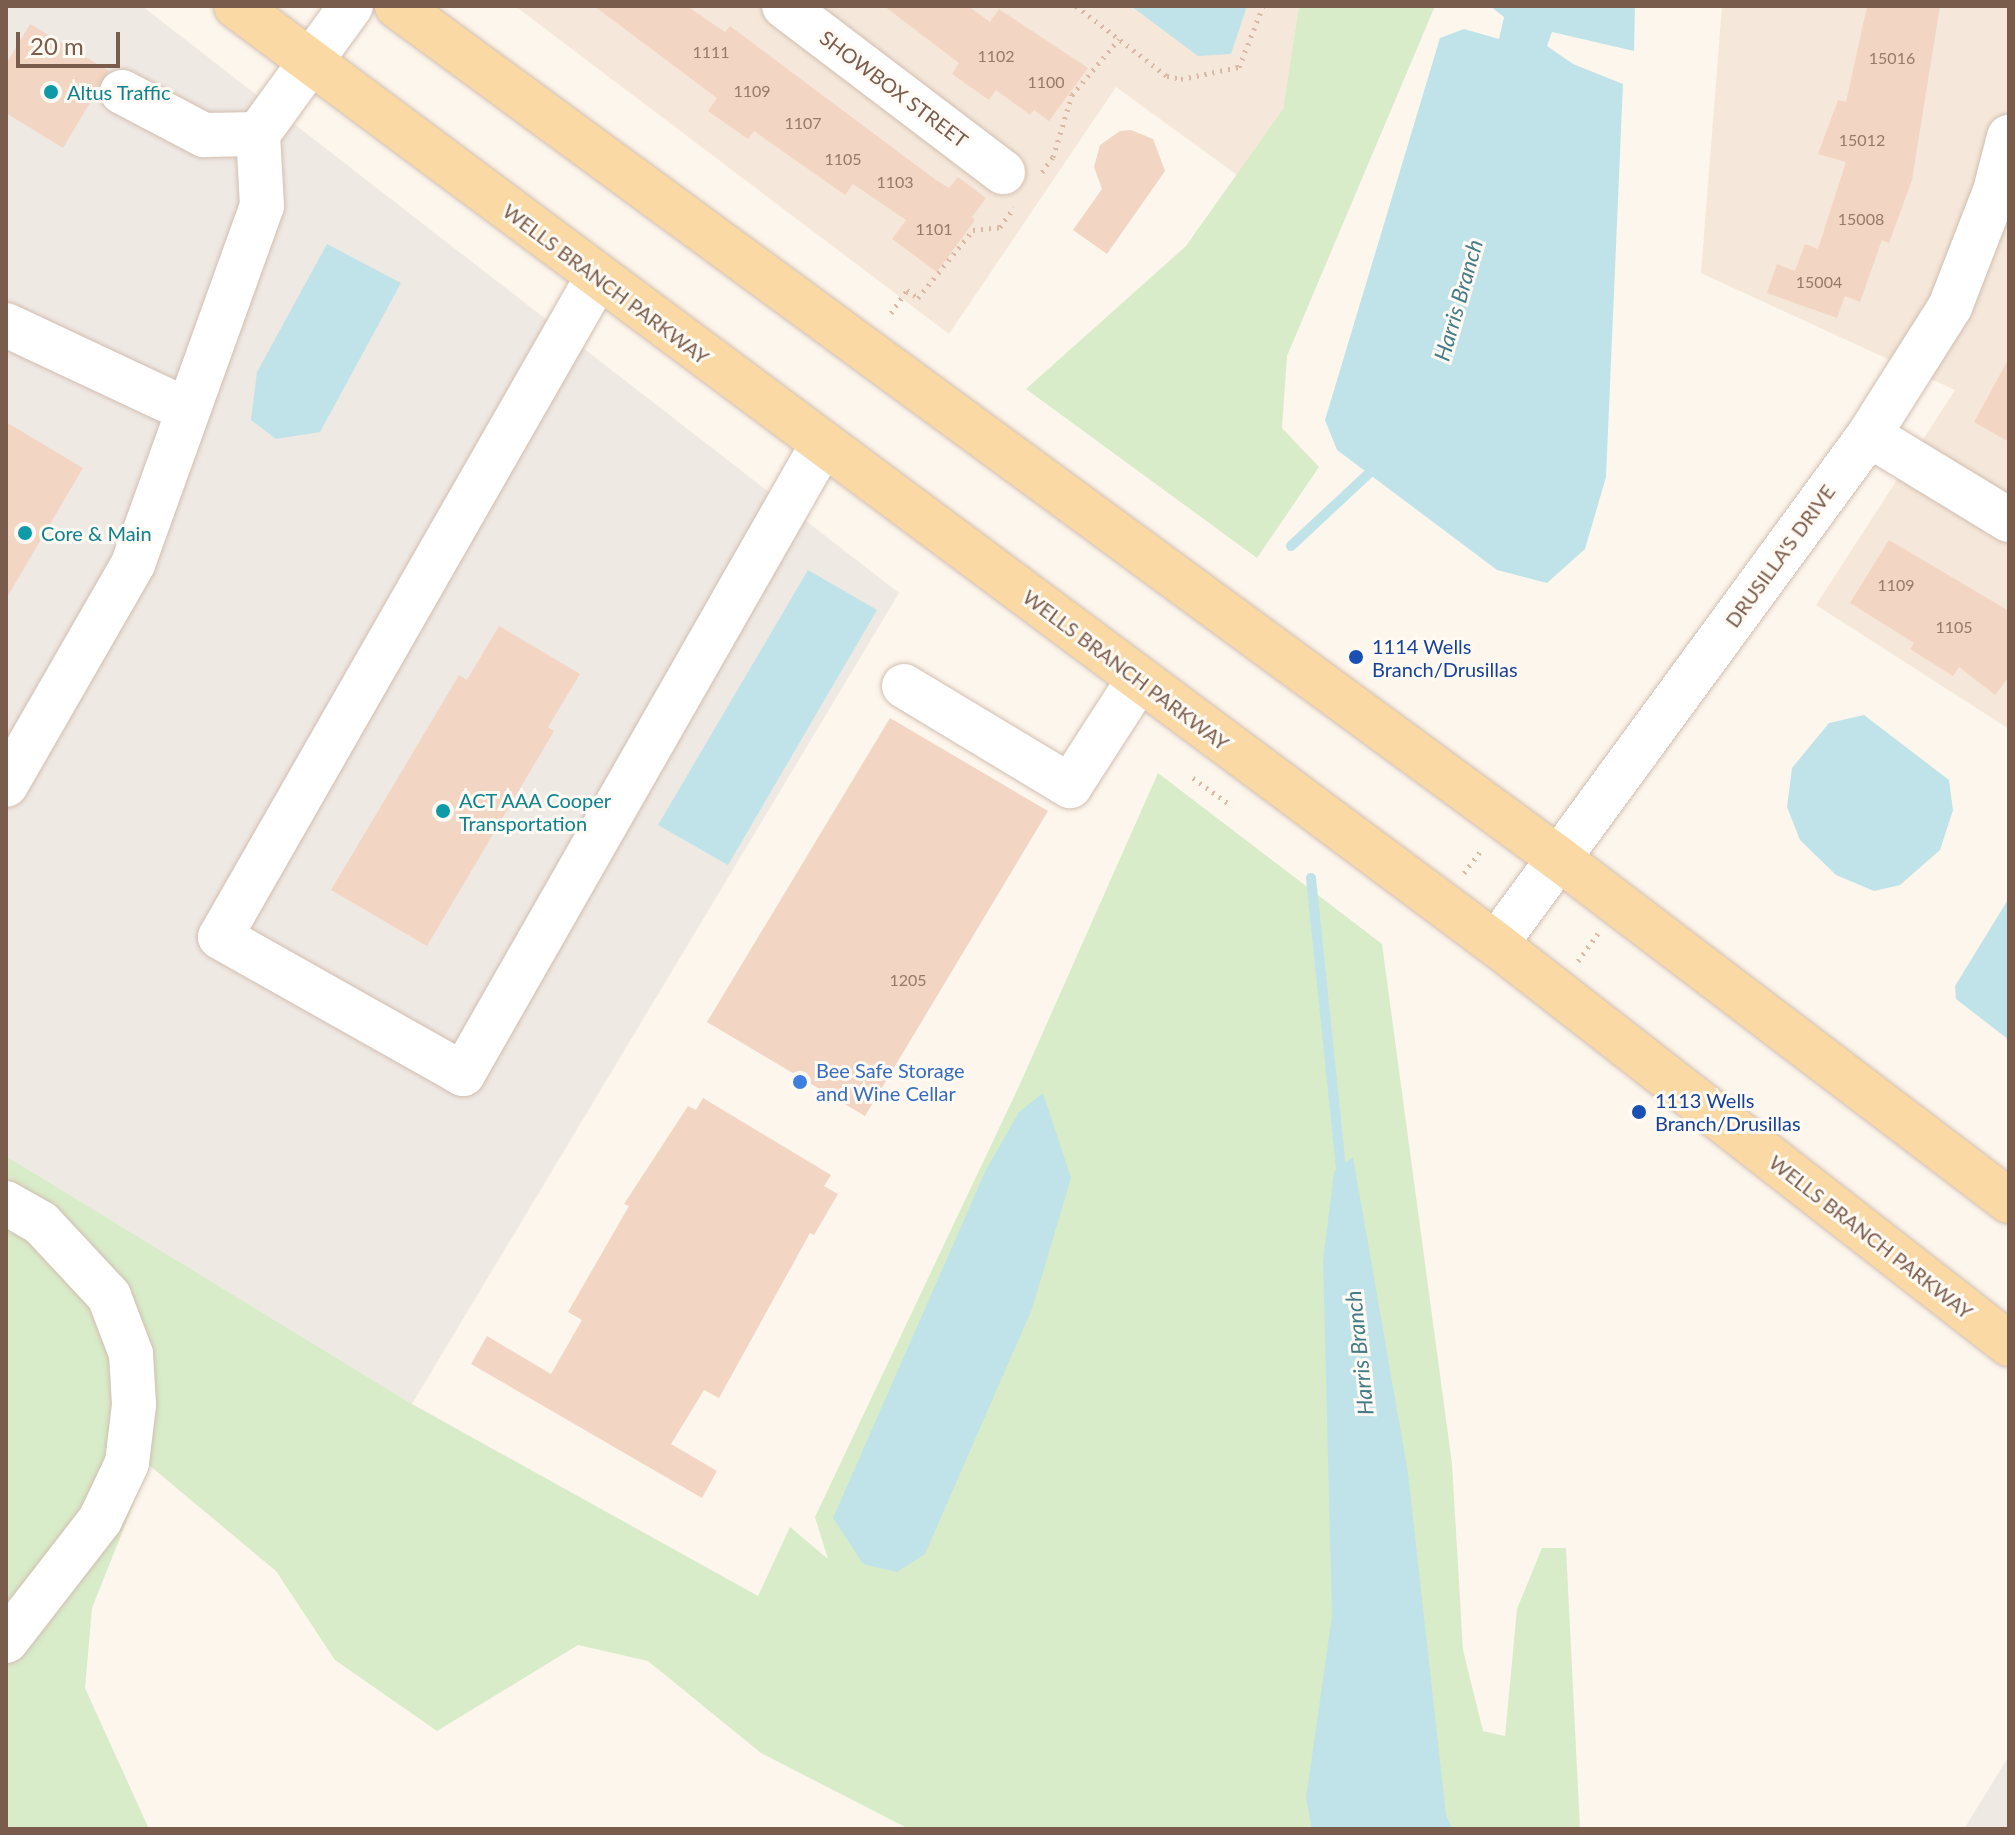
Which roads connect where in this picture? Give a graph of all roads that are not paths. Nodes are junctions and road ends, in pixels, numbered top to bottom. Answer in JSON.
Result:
{"nodes":[{"id":1,"x":236,"y":6,"type":"edge"},
{"id":2,"x":351,"y":6,"type":"edge"},
{"id":3,"x":397,"y":6,"type":"edge"},
{"id":4,"x":784,"y":6,"type":"edge"},
{"id":5,"x":309,"y":64,"type":"junction"},
{"id":6,"x":122,"y":92,"type":"dead end"},
{"id":7,"x":258,"y":134,"type":"junction"},
{"id":8,"x":2009,"y":137,"type":"edge"},
{"id":9,"x":1003,"y":172,"type":"dead end"},
{"id":10,"x":597,"y":278,"type":"junction"},
{"id":11,"x":6,"y":325,"type":"edge"},
{"id":12,"x":185,"y":409,"type":"junction"},
{"id":13,"x":1869,"y":435,"type":"junction"},
{"id":14,"x":822,"y":445,"type":"junction"},
{"id":15,"x":2009,"y":520,"type":"edge"},
{"id":16,"x":1139,"y":679,"type":"junction"},
{"id":17,"x":904,"y":686,"type":"dead end"},
{"id":18,"x":6,"y":785,"type":"edge"},
{"id":19,"x":1558,"y":858,"type":"junction"},
{"id":20,"x":1496,"y":944,"type":"junction"},
{"id":21,"x":2009,"y":1201,"type":"edge"},
{"id":22,"x":6,"y":1203,"type":"edge"},
{"id":23,"x":2009,"y":1344,"type":"edge"},
{"id":24,"x":6,"y":1641,"type":"edge"}],
"edges":[{"from":1,"to":5,"type":"main road","name":"WELLS BRANCH PARKWAY"},
{"from":2,"to":5,"type":"street"},
{"from":3,"to":19,"type":"main road"},
{"from":4,"to":9,"type":"street","name":"SHOWBOX STREET"},
{"from":5,"to":7,"type":"street"},
{"from":5,"to":10,"type":"main road","name":"WELLS BRANCH PARKWAY"},
{"from":6,"to":7,"type":"street"},
{"from":7,"to":12,"type":"street"},
{"from":8,"to":13,"type":"street","name":"DRUSILLA'S DRIVE"},
{"from":10,"to":14,"type":"main road","name":"WELLS BRANCH PARKWAY"},
{"from":10,"to":14,"type":"street"},
{"from":11,"to":12,"type":"street"},
{"from":12,"to":18,"type":"street"},
{"from":13,"to":15,"type":"street"},
{"from":13,"to":19,"type":"street","name":"DRUSILLA'S DRIVE"},
{"from":14,"to":16,"type":"main road","name":"WELLS BRANCH PARKWAY"},
{"from":16,"to":17,"type":"street"},
{"from":16,"to":20,"type":"main road","name":"WELLS BRANCH PARKWAY"},
{"from":19,"to":20,"type":"street","name":"DRUSILLA'S DRIVE"},
{"from":19,"to":21,"type":"main road"},
{"from":20,"to":23,"type":"main road","name":"WELLS BRANCH PARKWAY"},
{"from":22,"to":24,"type":"street"}]}
